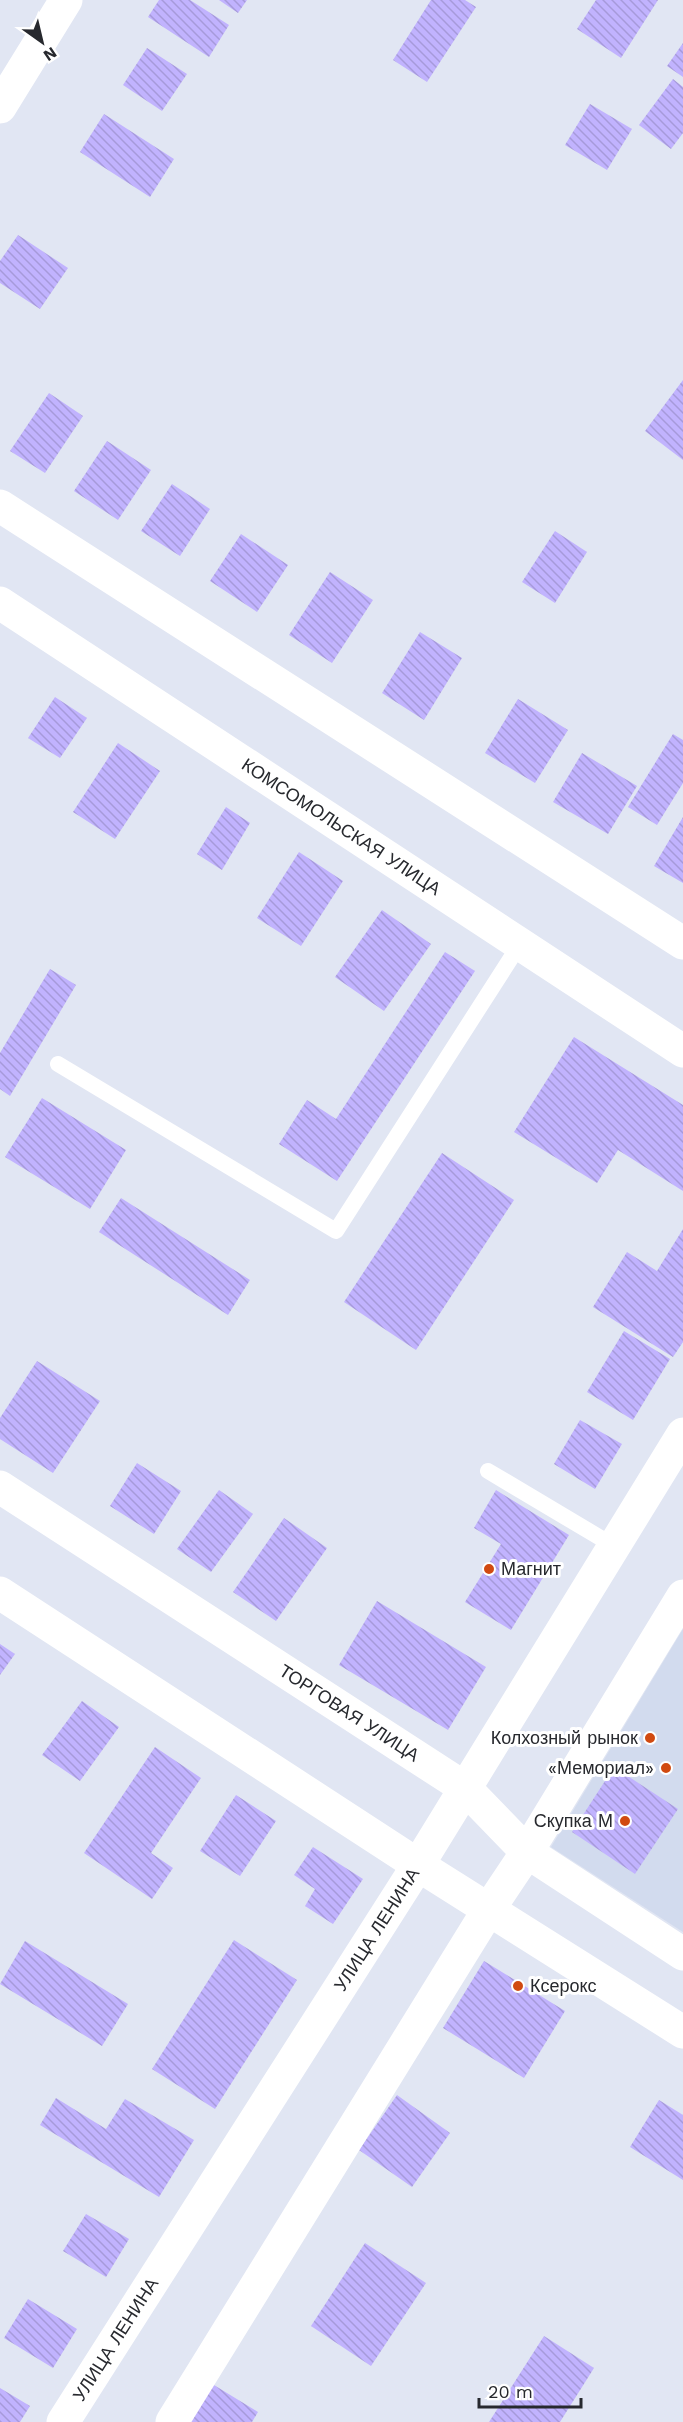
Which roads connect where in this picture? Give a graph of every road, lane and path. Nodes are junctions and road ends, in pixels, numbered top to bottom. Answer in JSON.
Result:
{"nodes":[{"id":1,"x":66,"y":0,"type":"edge"},
{"id":2,"x":0,"y":107,"type":"edge"},
{"id":3,"x":0,"y":506,"type":"edge"},
{"id":4,"x":0,"y":603,"type":"edge"},
{"id":5,"x":683,"y":943,"type":"edge"},
{"id":6,"x":520,"y":944,"type":"junction"},
{"id":7,"x":683,"y":1051,"type":"edge"},
{"id":8,"x":58,"y":1064,"type":"dead end"},
{"id":9,"x":683,"y":1434,"type":"edge"},
{"id":10,"x":488,"y":1471,"type":"dead end"},
{"id":11,"x":0,"y":1487,"type":"edge"},
{"id":12,"x":614,"y":1546,"type":"junction"},
{"id":13,"x":0,"y":1593,"type":"edge"},
{"id":14,"x":683,"y":1596,"type":"edge"},
{"id":15,"x":465,"y":1788,"type":"junction"},
{"id":16,"x":527,"y":1852,"type":"junction"},
{"id":17,"x":418,"y":1865,"type":"junction"},
{"id":18,"x":489,"y":1909,"type":"junction"},
{"id":19,"x":683,"y":1954,"type":"edge"},
{"id":20,"x":683,"y":2032,"type":"edge"},
{"id":21,"x":63,"y":2422,"type":"edge"},
{"id":22,"x":172,"y":2422,"type":"edge"}],
"edges":[{"from":1,"to":2,"type":"street"},
{"from":3,"to":5,"type":"street"},
{"from":4,"to":6,"type":"street","name":"КОМСОМОЛЬСКАЯ УЛИЦА"},
{"from":6,"to":7,"type":"street","name":"КОМСОМОЛЬСКАЯ УЛИЦА"},
{"from":6,"to":8,"type":"lane"},
{"from":9,"to":12,"type":"street","name":"УЛИЦА ЛЕНИНА"},
{"from":10,"to":12,"type":"lane"},
{"from":11,"to":15,"type":"street","name":"ТОРГОВАЯ УЛИЦА"},
{"from":12,"to":15,"type":"street","name":"УЛИЦА ЛЕНИНА"},
{"from":13,"to":17,"type":"street"},
{"from":14,"to":16,"type":"street"},
{"from":15,"to":16,"type":"street","name":"ТОРГОВАЯ УЛИЦА"},
{"from":15,"to":17,"type":"street","name":"УЛИЦА ЛЕНИНА"},
{"from":16,"to":18,"type":"street"},
{"from":16,"to":19,"type":"street","name":"ТОРГОВАЯ УЛИЦА"},
{"from":17,"to":18,"type":"street"},
{"from":17,"to":21,"type":"street","name":"УЛИЦА ЛЕНИНА"},
{"from":18,"to":20,"type":"street"},
{"from":18,"to":22,"type":"street"}]}
